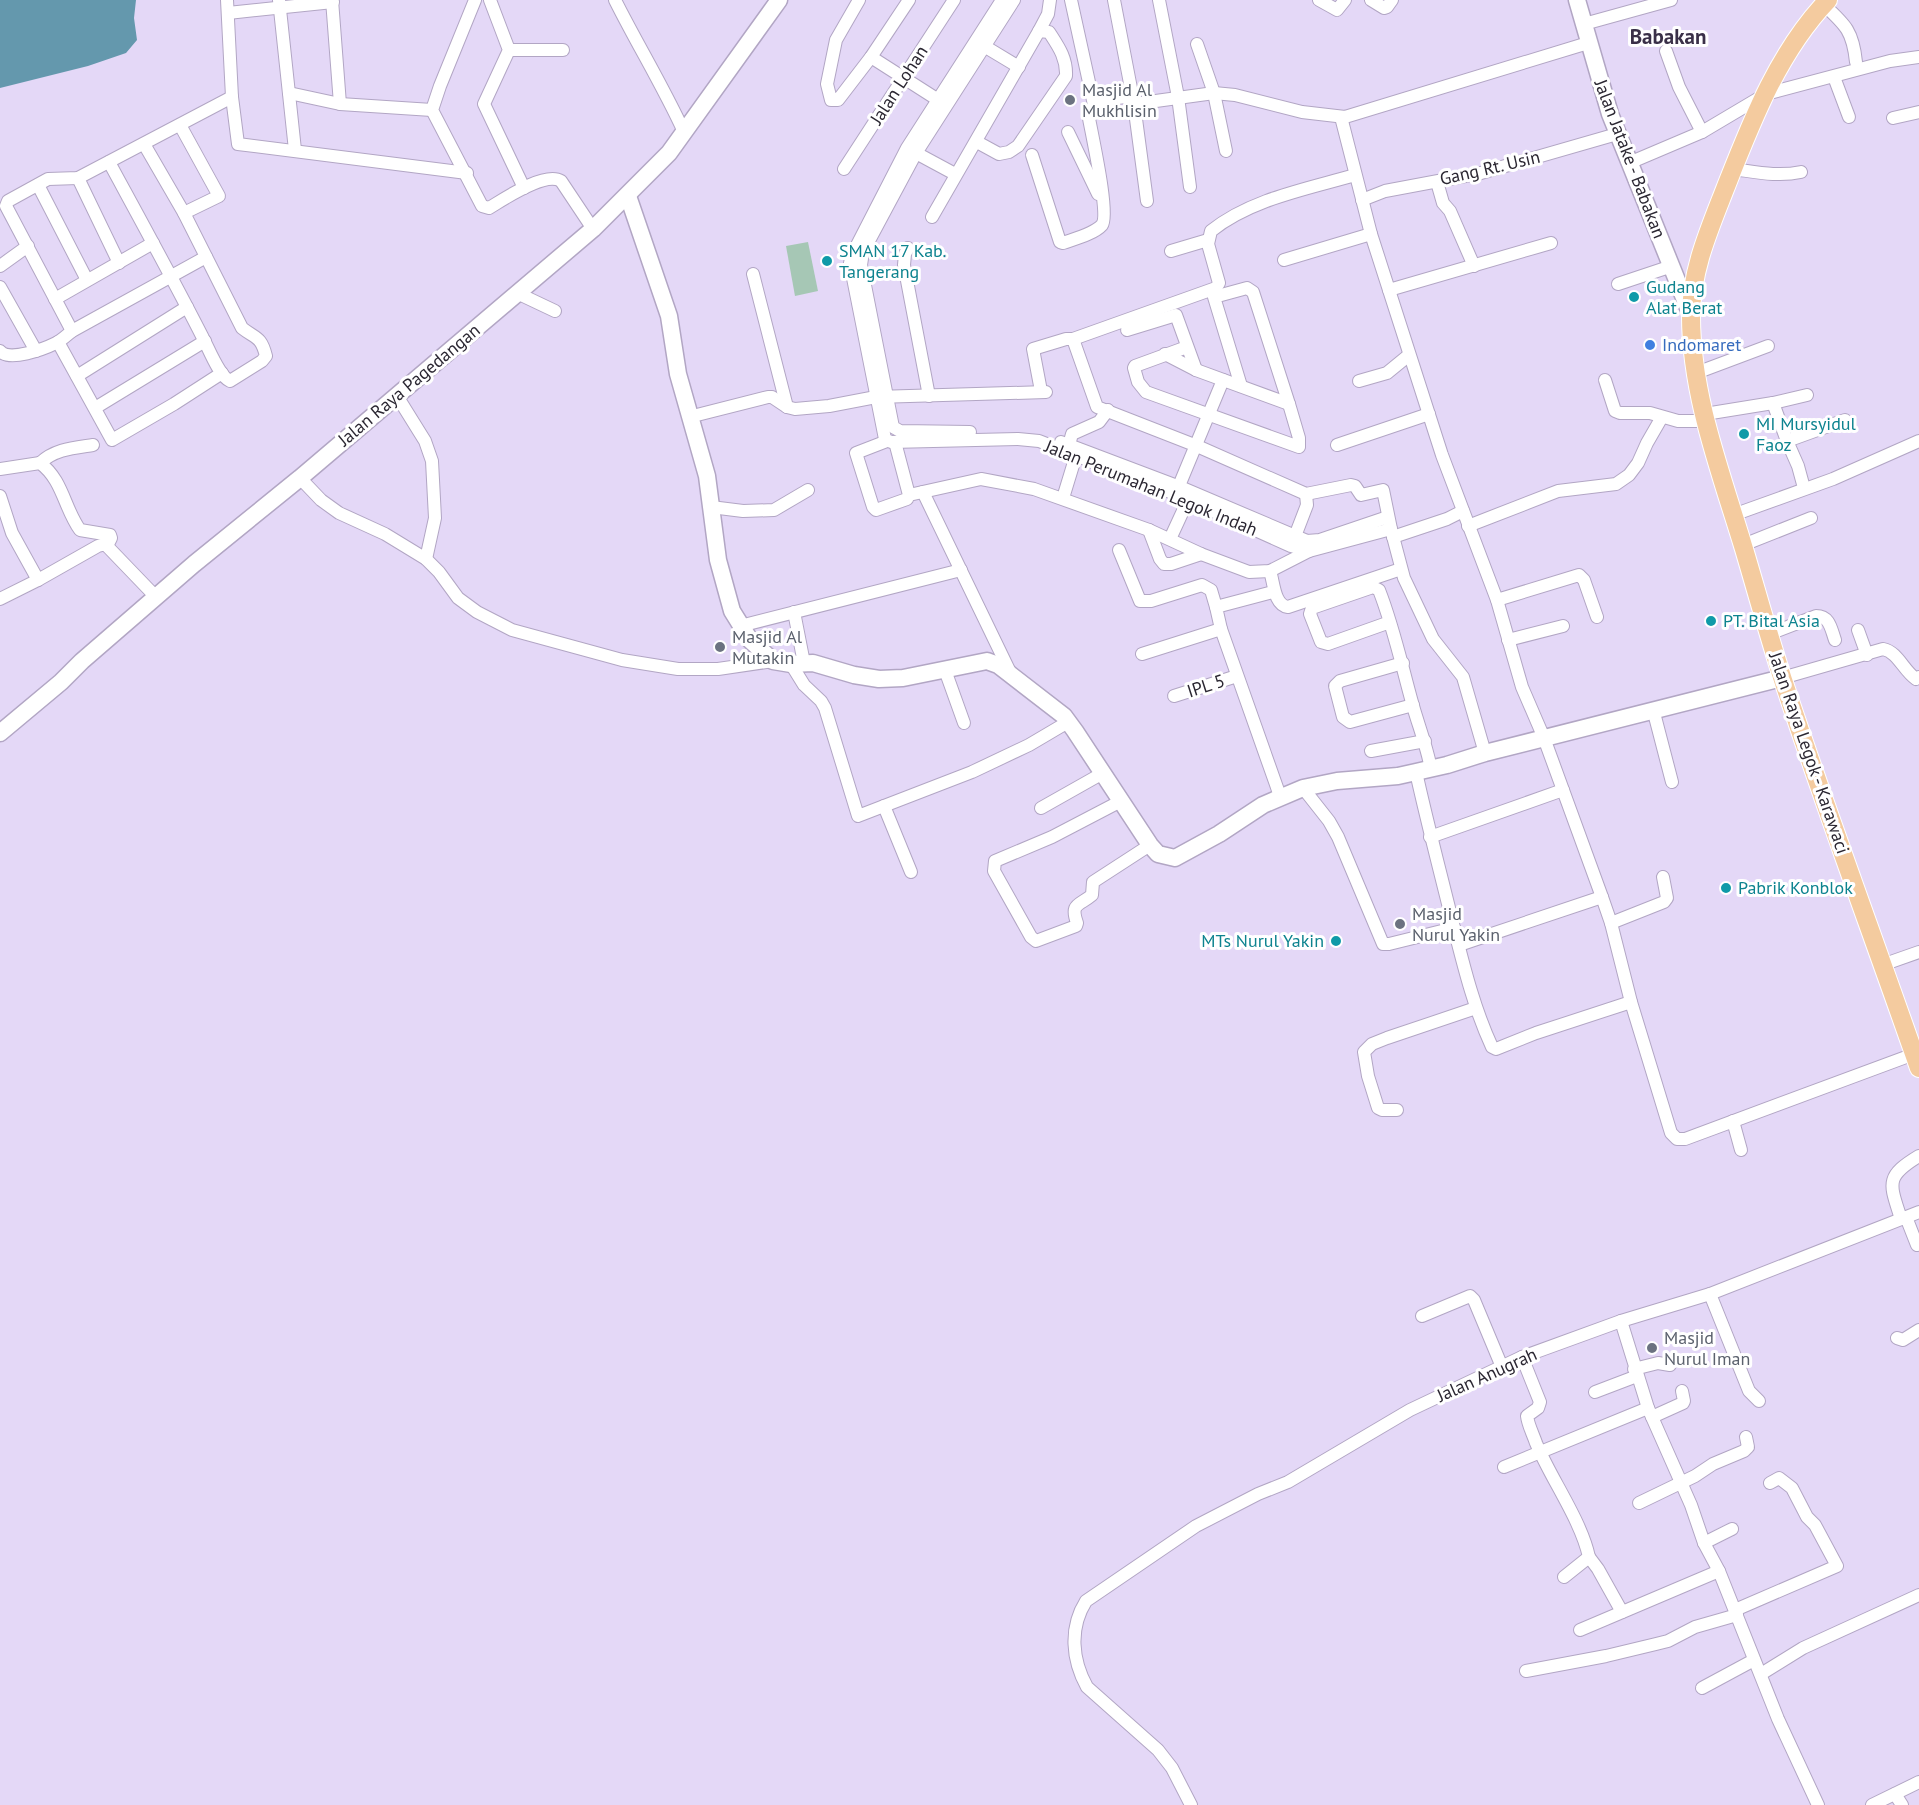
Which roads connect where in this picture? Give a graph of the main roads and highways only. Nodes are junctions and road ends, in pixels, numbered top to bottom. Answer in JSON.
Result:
{"nodes":[{"id":1,"x":1826,"y":2,"type":"edge"},
{"id":2,"x":1916,"y":1061,"type":"edge"}],
"edges":[{"from":1,"to":2,"type":"main road","name":"Jalan Raya Legok - Karawaci"}]}
